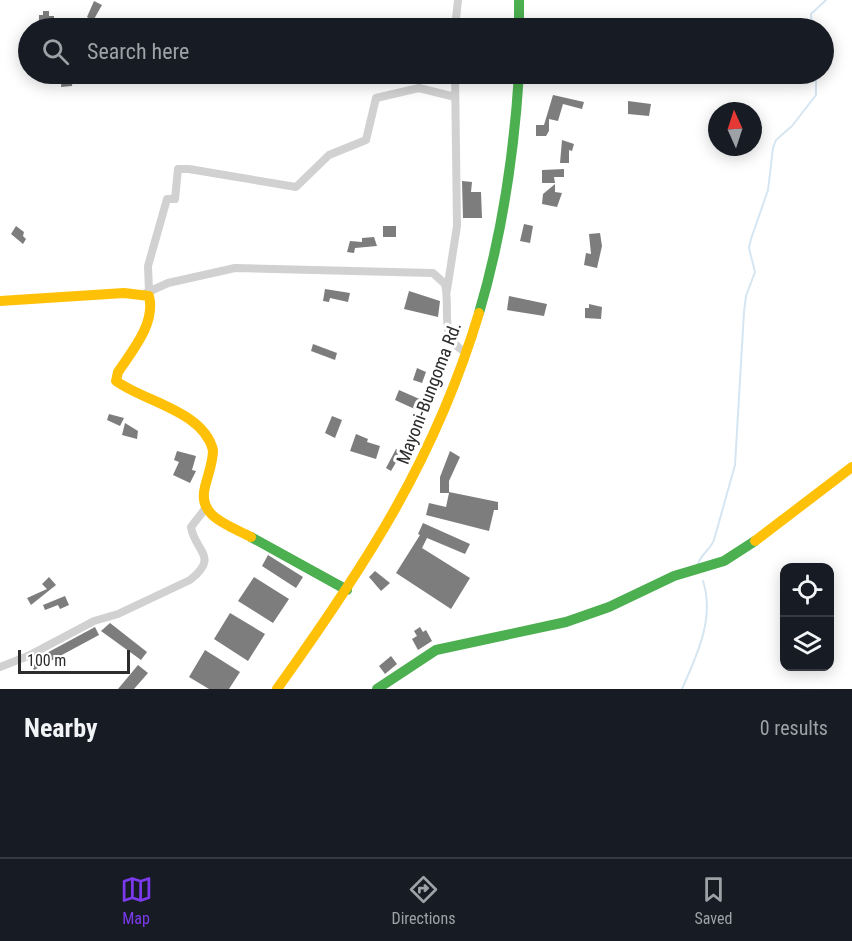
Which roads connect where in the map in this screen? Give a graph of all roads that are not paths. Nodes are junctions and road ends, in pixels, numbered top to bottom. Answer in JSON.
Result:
{"nodes":[{"id":1,"x":458,"y":0,"type":"edge"},
{"id":2,"x":519,"y":0,"type":"edge"},
{"id":3,"x":457,"y":18,"type":"edge"},
{"id":4,"x":519,"y":18,"type":"edge"},
{"id":5,"x":455,"y":84,"type":"edge"},
{"id":6,"x":518,"y":84,"type":"edge"},
{"id":7,"x":455,"y":97,"type":"junction"},
{"id":8,"x":447,"y":291,"type":"junction"},
{"id":9,"x":147,"y":292,"type":"junction"},
{"id":10,"x":0,"y":301,"type":"edge"},
{"id":11,"x":465,"y":352,"type":"junction"},
{"id":12,"x":852,"y":467,"type":"edge"},
{"id":13,"x":204,"y":509,"type":"junction"},
{"id":14,"x":347,"y":590,"type":"junction"},
{"id":15,"x":0,"y":667,"type":"edge"},
{"id":16,"x":277,"y":689,"type":"edge"},
{"id":17,"x":377,"y":689,"type":"edge"}],
"edges":[{"from":1,"to":3,"type":"street"},
{"from":2,"to":4,"type":"street"},
{"from":5,"to":7,"type":"street"},
{"from":6,"to":11,"type":"street","name":"Mayoni-Bungoma Rd."},
{"from":7,"to":8,"type":"street"},
{"from":7,"to":9,"type":"street"},
{"from":8,"to":9,"type":"street"},
{"from":8,"to":11,"type":"street"},
{"from":9,"to":10,"type":"street"},
{"from":9,"to":13,"type":"street"},
{"from":11,"to":14,"type":"street","name":"Mayoni-Bungoma Rd."},
{"from":12,"to":17,"type":"street"},
{"from":13,"to":14,"type":"street"},
{"from":13,"to":15,"type":"street"},
{"from":14,"to":16,"type":"street","name":"Mayoni-Bungoma Rd."}]}
